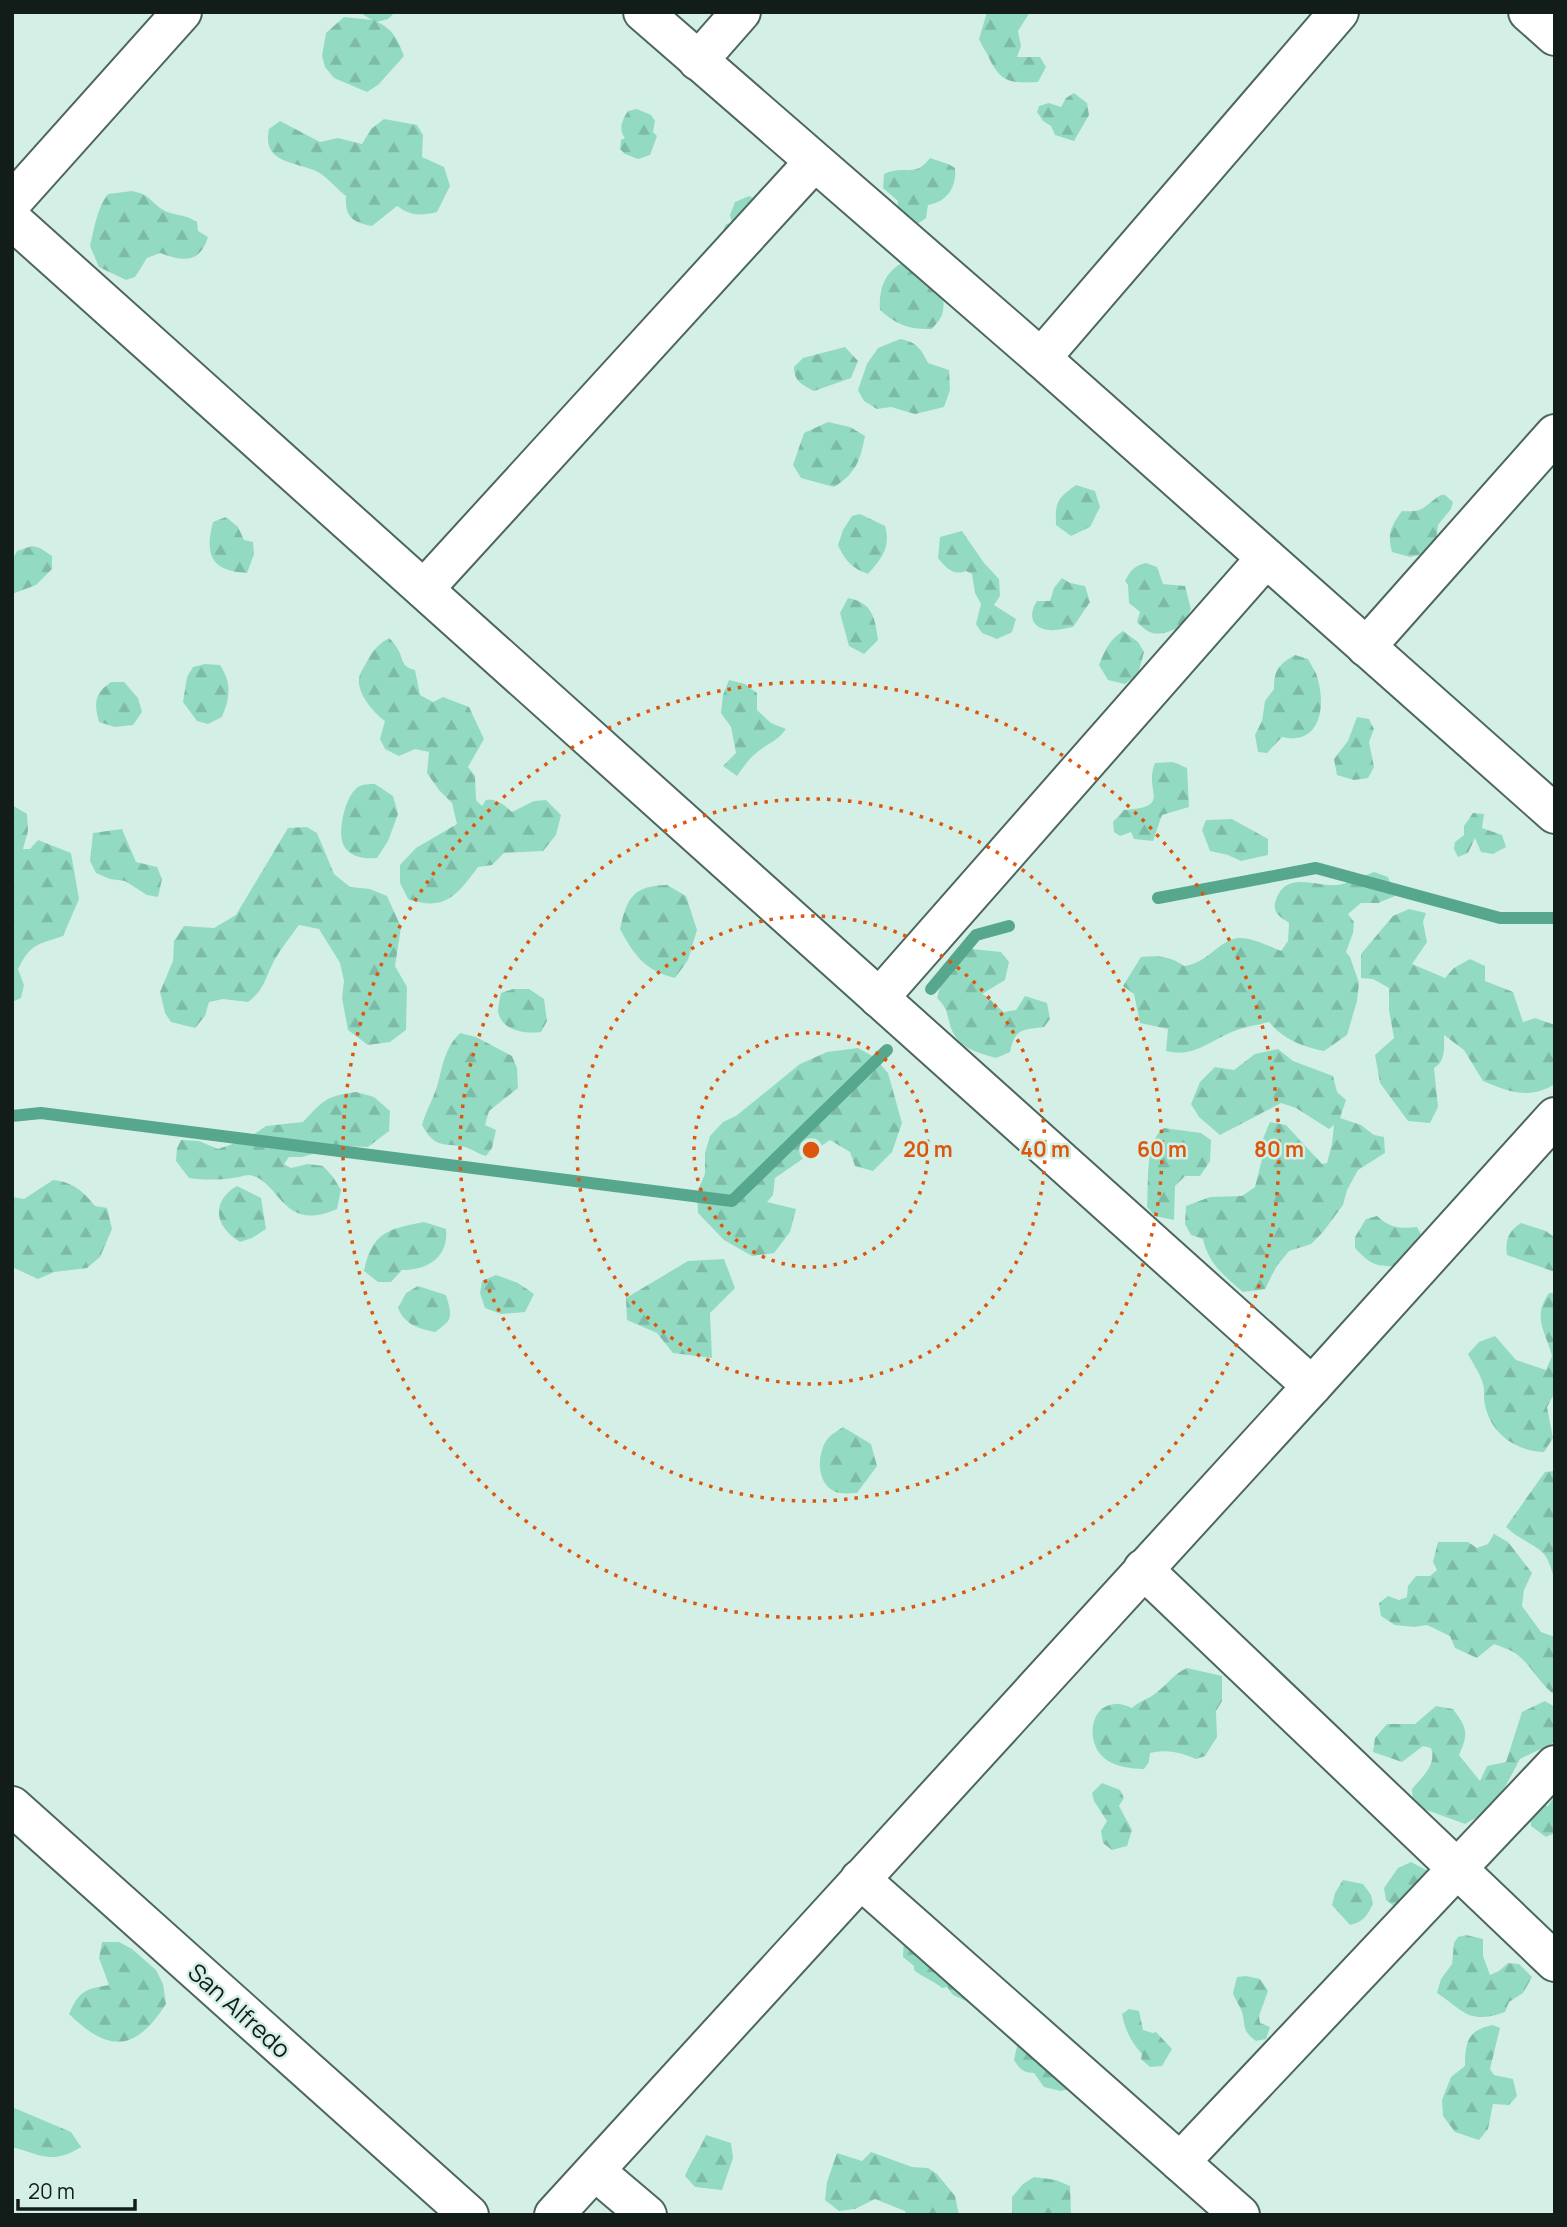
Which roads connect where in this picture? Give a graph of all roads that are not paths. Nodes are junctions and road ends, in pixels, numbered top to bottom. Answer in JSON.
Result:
{"nodes":[{"id":1,"x":182,"y":12,"type":"edge"},
{"id":2,"x":642,"y":12,"type":"edge"},
{"id":3,"x":741,"y":12,"type":"edge"},
{"id":4,"x":1339,"y":12,"type":"edge"},
{"id":5,"x":1528,"y":12,"type":"edge"},
{"id":6,"x":1555,"y":36,"type":"edge"},
{"id":7,"x":698,"y":61,"type":"junction"},
{"id":8,"x":814,"y":162,"type":"junction"},
{"id":9,"x":12,"y":202,"type":"edge"},
{"id":10,"x":12,"y":220,"type":"edge"},
{"id":11,"x":1041,"y":358,"type":"junction"},
{"id":12,"x":1555,"y":434,"type":"edge"},
{"id":13,"x":1266,"y":558,"type":"junction"},
{"id":14,"x":424,"y":589,"type":"junction"},
{"id":15,"x":1366,"y":647,"type":"junction"},
{"id":16,"x":1555,"y":814,"type":"edge"},
{"id":17,"x":879,"y":998,"type":"junction"},
{"id":18,"x":1555,"y":1117,"type":"edge"},
{"id":19,"x":1312,"y":1386,"type":"junction"},
{"id":20,"x":1143,"y":1569,"type":"junction"},
{"id":21,"x":1555,"y":1765,"type":"edge"},
{"id":22,"x":12,"y":1806,"type":"edge"},
{"id":23,"x":1456,"y":1869,"type":"junction"},
{"id":24,"x":860,"y":1879,"type":"junction"},
{"id":25,"x":1555,"y":1962,"type":"edge"},
{"id":26,"x":1180,"y":2162,"type":"junction"},
{"id":27,"x":595,"y":2171,"type":"junction"},
{"id":28,"x":469,"y":2215,"type":"edge"},
{"id":29,"x":554,"y":2215,"type":"edge"},
{"id":30,"x":647,"y":2215,"type":"edge"},
{"id":31,"x":1240,"y":2215,"type":"edge"}],
"edges":[{"from":1,"to":9,"type":"street"},
{"from":2,"to":7,"type":"street"},
{"from":3,"to":7,"type":"street"},
{"from":4,"to":11,"type":"street"},
{"from":5,"to":6,"type":"street"},
{"from":7,"to":8,"type":"street"},
{"from":8,"to":11,"type":"street"},
{"from":8,"to":14,"type":"street"},
{"from":10,"to":14,"type":"street"},
{"from":11,"to":13,"type":"street"},
{"from":12,"to":15,"type":"street"},
{"from":13,"to":15,"type":"street"},
{"from":13,"to":17,"type":"street"},
{"from":14,"to":17,"type":"street"},
{"from":15,"to":16,"type":"street"},
{"from":17,"to":19,"type":"street"},
{"from":18,"to":19,"type":"street"},
{"from":19,"to":20,"type":"street"},
{"from":20,"to":23,"type":"street"},
{"from":20,"to":24,"type":"street"},
{"from":21,"to":23,"type":"street"},
{"from":22,"to":28,"type":"street","name":"San Alfredo"},
{"from":23,"to":25,"type":"street"},
{"from":23,"to":26,"type":"street"},
{"from":24,"to":26,"type":"street"},
{"from":24,"to":27,"type":"street"},
{"from":26,"to":31,"type":"street"},
{"from":27,"to":29,"type":"street"},
{"from":27,"to":30,"type":"street"}]}
